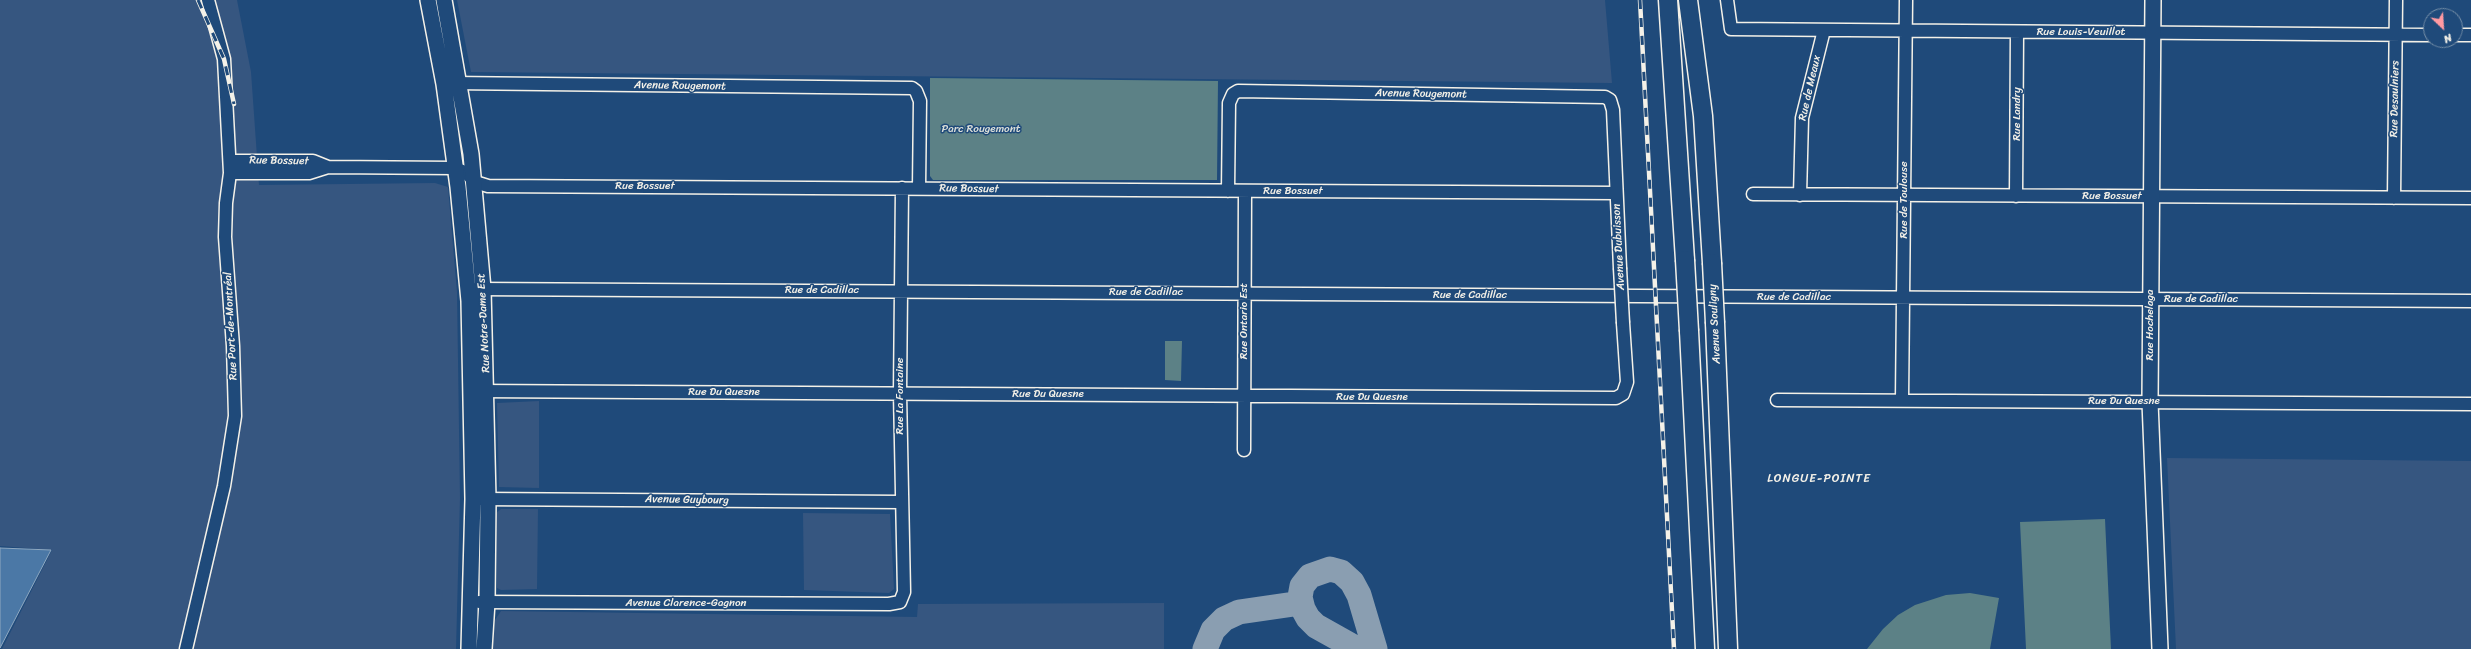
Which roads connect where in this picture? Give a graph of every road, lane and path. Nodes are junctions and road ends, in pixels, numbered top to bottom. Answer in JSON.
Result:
{"nodes":[{"id":1,"x":208,"y":0,"type":"edge"},
{"id":2,"x":428,"y":0,"type":"edge"},
{"id":3,"x":444,"y":0,"type":"edge"},
{"id":4,"x":1668,"y":0,"type":"edge"},
{"id":5,"x":1688,"y":0,"type":"edge"},
{"id":6,"x":1727,"y":0,"type":"edge"},
{"id":7,"x":1906,"y":0,"type":"edge"},
{"id":8,"x":2153,"y":0,"type":"edge"},
{"id":9,"x":2396,"y":0,"type":"edge"},
{"id":10,"x":1824,"y":30,"type":"junction"},
{"id":11,"x":1906,"y":30,"type":"junction"},
{"id":12,"x":2017,"y":32,"type":"junction"},
{"id":13,"x":2152,"y":32,"type":"junction"},
{"id":14,"x":2396,"y":35,"type":"junction"},
{"id":15,"x":2423,"y":35,"type":"edge"},
{"id":16,"x":460,"y":83,"type":"junction"},
{"id":17,"x":444,"y":84,"type":"junction"},
{"id":18,"x":1610,"y":100,"type":"joint"},
{"id":19,"x":230,"y":167,"type":"junction"},
{"id":20,"x":455,"y":168,"type":"junction"},
{"id":21,"x":475,"y":182,"type":"junction"},
{"id":22,"x":902,"y":188,"type":"junction"},
{"id":23,"x":919,"y":188,"type":"junction"},
{"id":24,"x":1228,"y":191,"type":"junction"},
{"id":25,"x":1245,"y":191,"type":"junction"},
{"id":26,"x":1616,"y":193,"type":"junction"},
{"id":27,"x":1753,"y":194,"type":"dead end"},
{"id":28,"x":1800,"y":195,"type":"junction"},
{"id":29,"x":1904,"y":196,"type":"junction"},
{"id":30,"x":2016,"y":196,"type":"junction"},
{"id":31,"x":2151,"y":197,"type":"junction"},
{"id":32,"x":2394,"y":198,"type":"junction"},
{"id":33,"x":2471,"y":198,"type":"edge"},
{"id":34,"x":475,"y":289,"type":"junction"},
{"id":35,"x":901,"y":290,"type":"junction"},
{"id":36,"x":1244,"y":293,"type":"junction"},
{"id":37,"x":1904,"y":298,"type":"junction"},
{"id":38,"x":2150,"y":299,"type":"junction"},
{"id":39,"x":2471,"y":300,"type":"edge"},
{"id":40,"x":479,"y":391,"type":"junction"},
{"id":41,"x":900,"y":394,"type":"junction"},
{"id":42,"x":1623,"y":394,"type":"joint"},
{"id":43,"x":1244,"y":396,"type":"junction"},
{"id":44,"x":1777,"y":400,"type":"dead end"},
{"id":45,"x":1902,"y":400,"type":"junction"},
{"id":46,"x":2150,"y":402,"type":"junction"},
{"id":47,"x":2471,"y":404,"type":"edge"},
{"id":48,"x":1244,"y":450,"type":"dead end"},
{"id":49,"x":473,"y":499,"type":"junction"},
{"id":50,"x":488,"y":499,"type":"junction"},
{"id":51,"x":901,"y":502,"type":"junction"},
{"id":52,"x":471,"y":602,"type":"junction"},
{"id":53,"x":488,"y":602,"type":"junction"},
{"id":54,"x":900,"y":602,"type":"joint"},
{"id":55,"x":186,"y":649,"type":"edge"},
{"id":56,"x":469,"y":649,"type":"edge"},
{"id":57,"x":484,"y":649,"type":"edge"},
{"id":58,"x":1705,"y":649,"type":"edge"},
{"id":59,"x":1728,"y":649,"type":"edge"},
{"id":60,"x":2160,"y":649,"type":"edge"}],
"edges":[{"from":1,"to":19,"type":"street","name":"Rue Port-de-Montréal"},
{"from":2,"to":17,"type":"main road","name":"Rue Notre-Dame Est"},
{"from":3,"to":16,"type":"main road","name":"Rue Notre-Dame Est"},
{"from":4,"to":58,"type":"highway","bridge":true},
{"from":5,"to":59,"type":"highway","name":"Avenue Souligny","bridge":true},
{"from":6,"to":10,"type":"street","name":"Rue Louis-Veuillot"},
{"from":7,"to":11,"type":"street","name":"Rue de Toulouse"},
{"from":8,"to":13,"type":"main road","name":"Rue Hochelaga"},
{"from":9,"to":14,"type":"street","name":"Rue Desaulniers"},
{"from":10,"to":11,"type":"street","name":"Rue Louis-Veuillot"},
{"from":10,"to":28,"type":"street","name":"Rue de Meaux"},
{"from":11,"to":12,"type":"street","name":"Rue Louis-Veuillot"},
{"from":11,"to":29,"type":"street","name":"Rue de Toulouse"},
{"from":12,"to":13,"type":"street","name":"Rue Louis-Veuillot"},
{"from":12,"to":30,"type":"street","name":"Rue Landry"},
{"from":13,"to":14,"type":"street","name":"Rue Louis-Veuillot"},
{"from":13,"to":31,"type":"main road","name":"Rue Hochelaga"},
{"from":14,"to":15,"type":"street","name":"Rue Louis-Veuillot"},
{"from":14,"to":32,"type":"street","name":"Rue Desaulniers"},
{"from":16,"to":17,"type":"street","name":"Avenue Rougemont"},
{"from":16,"to":21,"type":"main road","name":"Rue Notre-Dame Est"},
{"from":16,"to":23,"type":"street","name":"Avenue Rougemont"},
{"from":17,"to":20,"type":"main road","name":"Rue Notre-Dame Est"},
{"from":18,"to":24,"type":"street","name":"Avenue Rougemont"},
{"from":18,"to":26,"type":"street","name":"Avenue Dubuisson"},
{"from":19,"to":20,"type":"street","name":"Rue Bossuet"},
{"from":19,"to":55,"type":"street","name":"Rue Port-de-Montréal"},
{"from":20,"to":21,"type":"street","name":"Rue Bossuet"},
{"from":20,"to":34,"type":"main road","name":"Rue Notre-Dame Est"},
{"from":21,"to":22,"type":"street","name":"Rue Bossuet"},
{"from":21,"to":34,"type":"main road","name":"Rue Notre-Dame Est"},
{"from":22,"to":23,"type":"street","name":"Rue Bossuet"},
{"from":22,"to":35,"type":"street","name":"Rue La Fontaine"},
{"from":23,"to":24,"type":"street","name":"Rue Bossuet"},
{"from":24,"to":25,"type":"street","name":"Rue Bossuet"},
{"from":25,"to":26,"type":"street","name":"Rue Bossuet"},
{"from":25,"to":36,"type":"street","name":"Rue Ontario Est"},
{"from":26,"to":42,"type":"street","name":"Avenue Dubuisson","bridge":true},
{"from":27,"to":28,"type":"street","name":"Rue Bossuet"},
{"from":28,"to":29,"type":"street","name":"Rue Bossuet"},
{"from":29,"to":30,"type":"street","name":"Rue Bossuet"},
{"from":29,"to":37,"type":"street","name":"Rue de Toulouse"},
{"from":30,"to":31,"type":"street","name":"Rue Bossuet"},
{"from":31,"to":32,"type":"street","name":"Rue Bossuet"},
{"from":31,"to":38,"type":"main road","name":"Rue Hochelaga"},
{"from":32,"to":33,"type":"street","name":"Rue Bossuet"},
{"from":34,"to":35,"type":"street","name":"Rue de Cadillac"},
{"from":34,"to":40,"type":"main road","name":"Rue Notre-Dame Est"},
{"from":35,"to":36,"type":"street","name":"Rue de Cadillac"},
{"from":35,"to":41,"type":"street","name":"Rue La Fontaine"},
{"from":36,"to":37,"type":"street","name":"Rue de Cadillac"},
{"from":36,"to":43,"type":"street","name":"Rue Ontario Est"},
{"from":37,"to":38,"type":"street","name":"Rue de Cadillac"},
{"from":37,"to":45,"type":"street","name":"Rue de Toulouse"},
{"from":38,"to":39,"type":"street","name":"Rue de Cadillac"},
{"from":38,"to":46,"type":"main road","name":"Rue Hochelaga"},
{"from":40,"to":41,"type":"street","name":"Rue Du Quesne"},
{"from":40,"to":49,"type":"main road","name":"Rue Notre-Dame Est"},
{"from":40,"to":50,"type":"main road","name":"Rue Notre-Dame Est"},
{"from":41,"to":43,"type":"street","name":"Rue Du Quesne"},
{"from":41,"to":51,"type":"street","name":"Rue La Fontaine"},
{"from":42,"to":43,"type":"street","name":"Rue Du Quesne"},
{"from":43,"to":48,"type":"street","name":"Rue Ontario Est"},
{"from":44,"to":45,"type":"street","name":"Rue Du Quesne"},
{"from":45,"to":46,"type":"street","name":"Rue Du Quesne"},
{"from":46,"to":47,"type":"street","name":"Rue Du Quesne"},
{"from":46,"to":60,"type":"main road","name":"Rue Hochelaga"},
{"from":49,"to":50,"type":"street","name":"Avenue Guybourg"},
{"from":49,"to":52,"type":"main road","name":"Rue Notre-Dame Est"},
{"from":50,"to":51,"type":"street","name":"Avenue Guybourg"},
{"from":50,"to":53,"type":"main road","name":"Rue Notre-Dame Est"},
{"from":51,"to":54,"type":"street","name":"Rue La Fontaine"},
{"from":52,"to":53,"type":"street","name":"Avenue Clarence-Gagnon"},
{"from":52,"to":56,"type":"main road","name":"Rue Notre-Dame Est"},
{"from":53,"to":54,"type":"street","name":"Avenue Clarence-Gagnon"},
{"from":53,"to":57,"type":"main road","name":"Rue Notre-Dame Est"}]}
